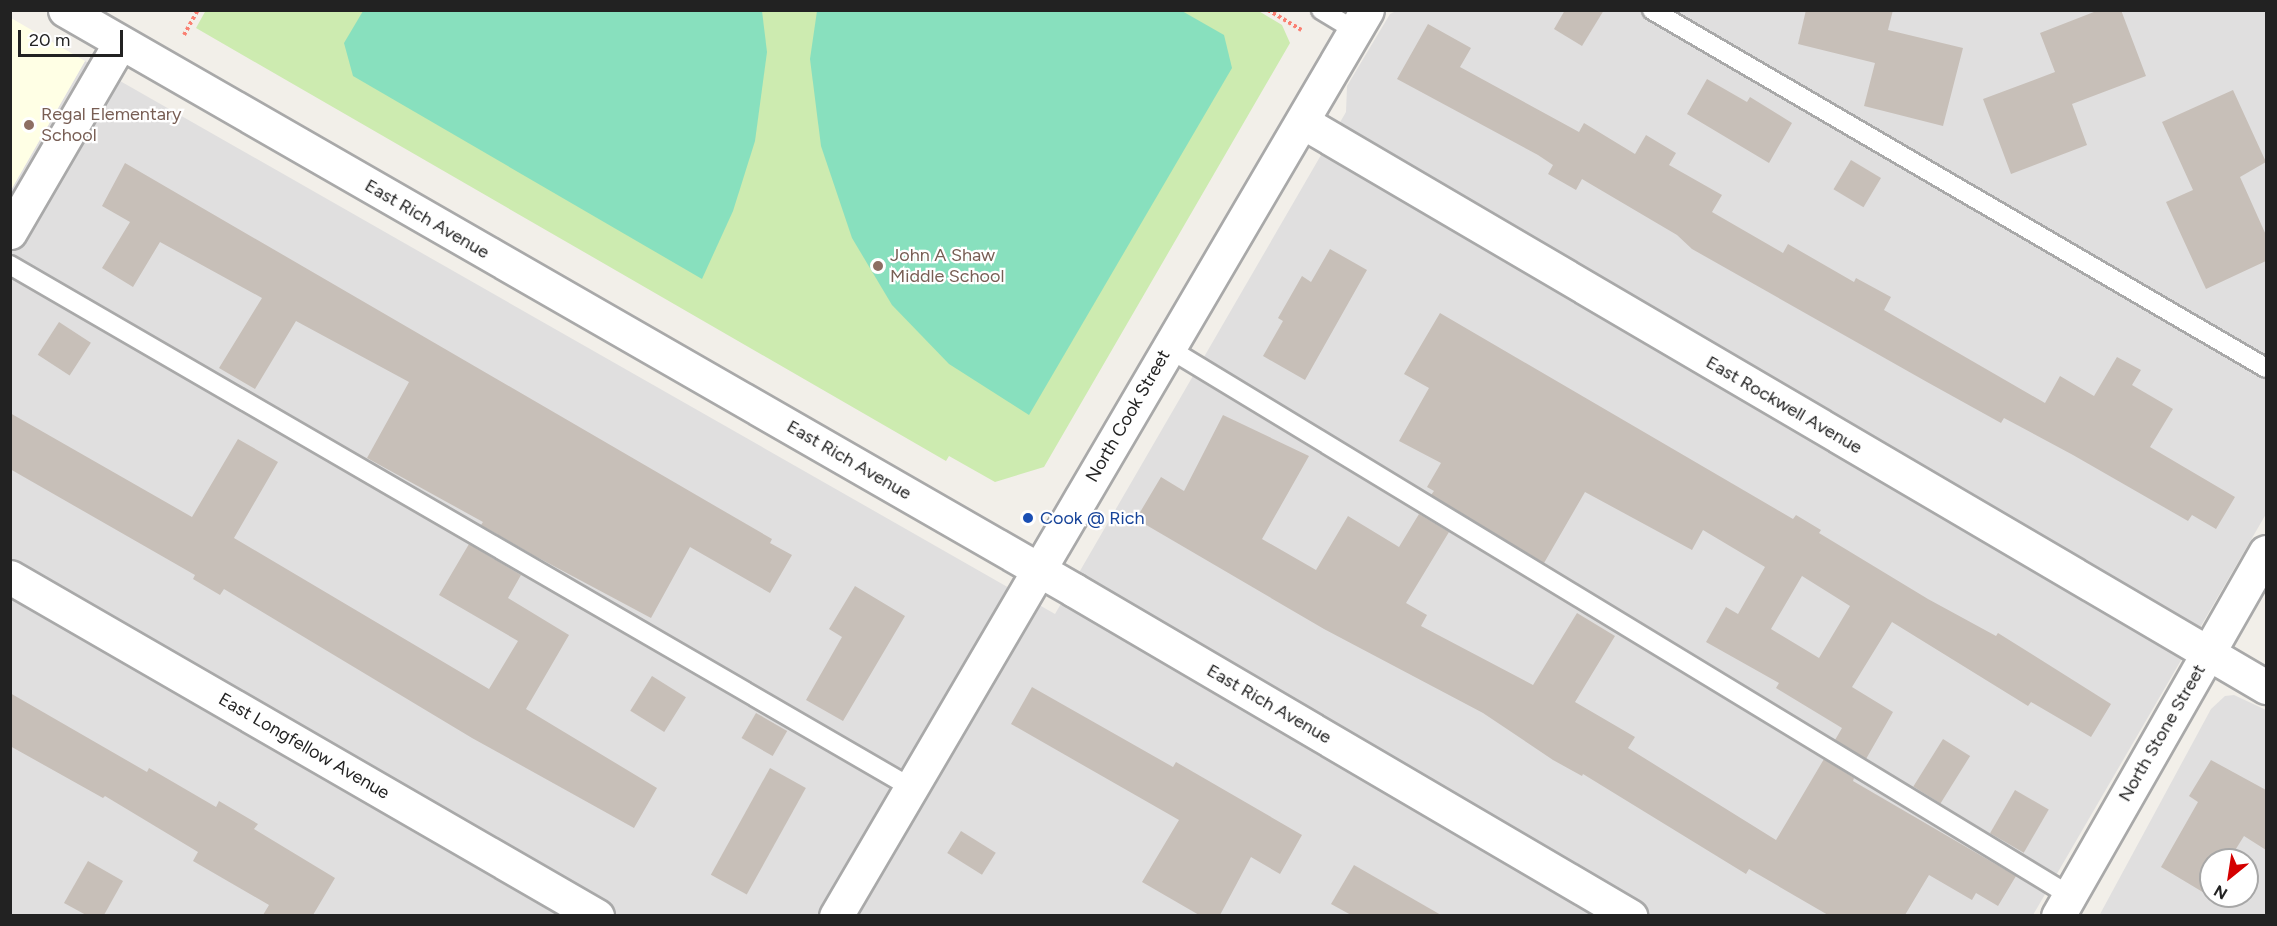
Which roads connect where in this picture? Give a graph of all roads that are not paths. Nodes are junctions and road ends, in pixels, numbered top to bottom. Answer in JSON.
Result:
{"nodes":[{"id":1,"x":64,"y":10,"type":"edge"},
{"id":2,"x":1321,"y":10,"type":"edge"},
{"id":3,"x":1652,"y":10,"type":"edge"},
{"id":4,"x":1362,"y":20,"type":"edge"},
{"id":5,"x":120,"y":43,"type":"junction"},
{"id":6,"x":1303,"y":122,"type":"junction"},
{"id":7,"x":10,"y":232,"type":"edge"},
{"id":8,"x":10,"y":265,"type":"edge"},
{"id":9,"x":1168,"y":348,"type":"junction"},
{"id":10,"x":2266,"y":368,"type":"edge"},
{"id":11,"x":2266,"y":552,"type":"edge"},
{"id":12,"x":1039,"y":570,"type":"junction"},
{"id":13,"x":10,"y":577,"type":"edge"},
{"id":14,"x":2207,"y":653,"type":"junction"},
{"id":15,"x":2266,"y":687,"type":"edge"},
{"id":16,"x":912,"y":788,"type":"junction"},
{"id":17,"x":2064,"y":905,"type":"edge"},
{"id":18,"x":597,"y":915,"type":"edge"},
{"id":19,"x":836,"y":915,"type":"edge"},
{"id":20,"x":1630,"y":915,"type":"edge"}],
"edges":[{"from":1,"to":5,"type":"street","name":"East Rich Avenue"},
{"from":2,"to":4,"type":"lane"},
{"from":3,"to":10,"type":"lane"},
{"from":4,"to":6,"type":"street","name":"North Cook Street"},
{"from":5,"to":7,"type":"street"},
{"from":5,"to":12,"type":"street","name":"East Rich Avenue"},
{"from":6,"to":9,"type":"street","name":"North Cook Street"},
{"from":6,"to":14,"type":"street","name":"East Rockwell Avenue"},
{"from":8,"to":16,"type":"lane"},
{"from":9,"to":12,"type":"street","name":"North Cook Street"},
{"from":9,"to":17,"type":"lane"},
{"from":11,"to":14,"type":"street","name":"North Stone Street"},
{"from":12,"to":16,"type":"street","name":"North Cook Street"},
{"from":12,"to":20,"type":"street","name":"East Rich Avenue"},
{"from":13,"to":18,"type":"street","name":"East Longfellow Avenue"},
{"from":14,"to":15,"type":"street","name":"East Rockwell Avenue"},
{"from":14,"to":17,"type":"street","name":"North Stone Street"},
{"from":16,"to":19,"type":"street","name":"North Cook Street"}]}
